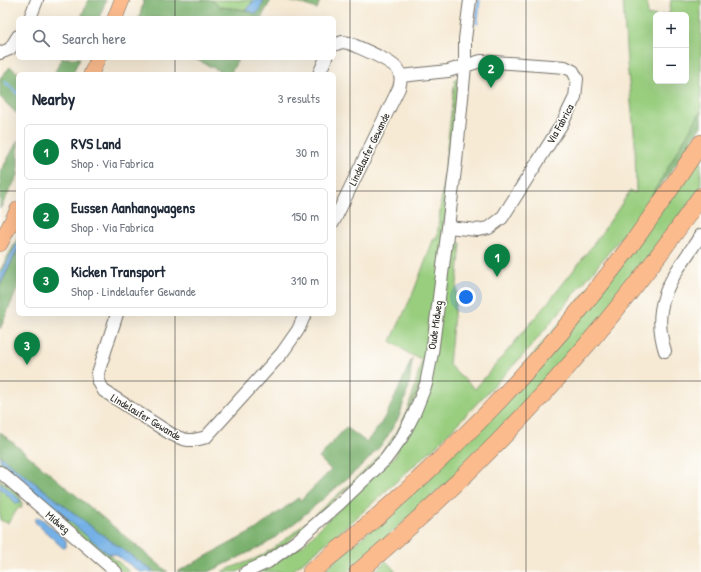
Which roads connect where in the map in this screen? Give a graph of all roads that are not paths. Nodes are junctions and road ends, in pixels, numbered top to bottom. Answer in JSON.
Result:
{"nodes":[{"id":1,"x":37,"y":0,"type":"edge"},
{"id":2,"x":122,"y":0,"type":"edge"},
{"id":3,"x":470,"y":0,"type":"edge"},
{"id":4,"x":31,"y":16,"type":"edge"},
{"id":5,"x":116,"y":16,"type":"edge"},
{"id":6,"x":16,"y":39,"type":"edge"},
{"id":7,"x":336,"y":44,"type":"edge"},
{"id":8,"x":0,"y":53,"type":"edge"},
{"id":9,"x":97,"y":60,"type":"edge"},
{"id":10,"x":325,"y":60,"type":"edge"},
{"id":11,"x":465,"y":66,"type":"junction"},
{"id":12,"x":93,"y":72,"type":"edge"},
{"id":13,"x":319,"y":72,"type":"edge"},
{"id":14,"x":401,"y":76,"type":"junction"},
{"id":15,"x":701,"y":143,"type":"edge"},
{"id":16,"x":701,"y":196,"type":"edge"},
{"id":17,"x":16,"y":213,"type":"edge"},
{"id":18,"x":336,"y":217,"type":"edge"},
{"id":19,"x":448,"y":227,"type":"junction"},
{"id":20,"x":701,"y":235,"type":"edge"},
{"id":21,"x":0,"y":244,"type":"edge"},
{"id":22,"x":115,"y":316,"type":"edge"},
{"id":23,"x":304,"y":316,"type":"edge"},
{"id":24,"x":665,"y":350,"type":"dead end"},
{"id":25,"x":0,"y":472,"type":"edge"},
{"id":26,"x":116,"y":572,"type":"edge"},
{"id":27,"x":246,"y":572,"type":"edge"},
{"id":28,"x":311,"y":572,"type":"edge"},
{"id":29,"x":358,"y":572,"type":"edge"}],
"edges":[{"from":1,"to":4,"type":"street"},
{"from":2,"to":5,"type":"main road"},
{"from":3,"to":11,"type":"street","name":"Oude Midweg"},
{"from":6,"to":8,"type":"street"},
{"from":7,"to":14,"type":"street"},
{"from":9,"to":12,"type":"main road"},
{"from":10,"to":13,"type":"street"},
{"from":11,"to":14,"type":"street"},
{"from":11,"to":19,"type":"street","name":"Oude Midweg"},
{"from":11,"to":19,"type":"street","name":"Via Fabrica"},
{"from":14,"to":18,"type":"street","name":"Lindelaufer Gewande"},
{"from":15,"to":28,"type":"highway"},
{"from":16,"to":29,"type":"highway"},
{"from":17,"to":21,"type":"main road"},
{"from":19,"to":27,"type":"street","name":"Oude Midweg"},
{"from":20,"to":24,"type":"street"},
{"from":22,"to":23,"type":"street","name":"Lindelaufer Gewande"},
{"from":25,"to":26,"type":"street","name":"Midweg"}]}
